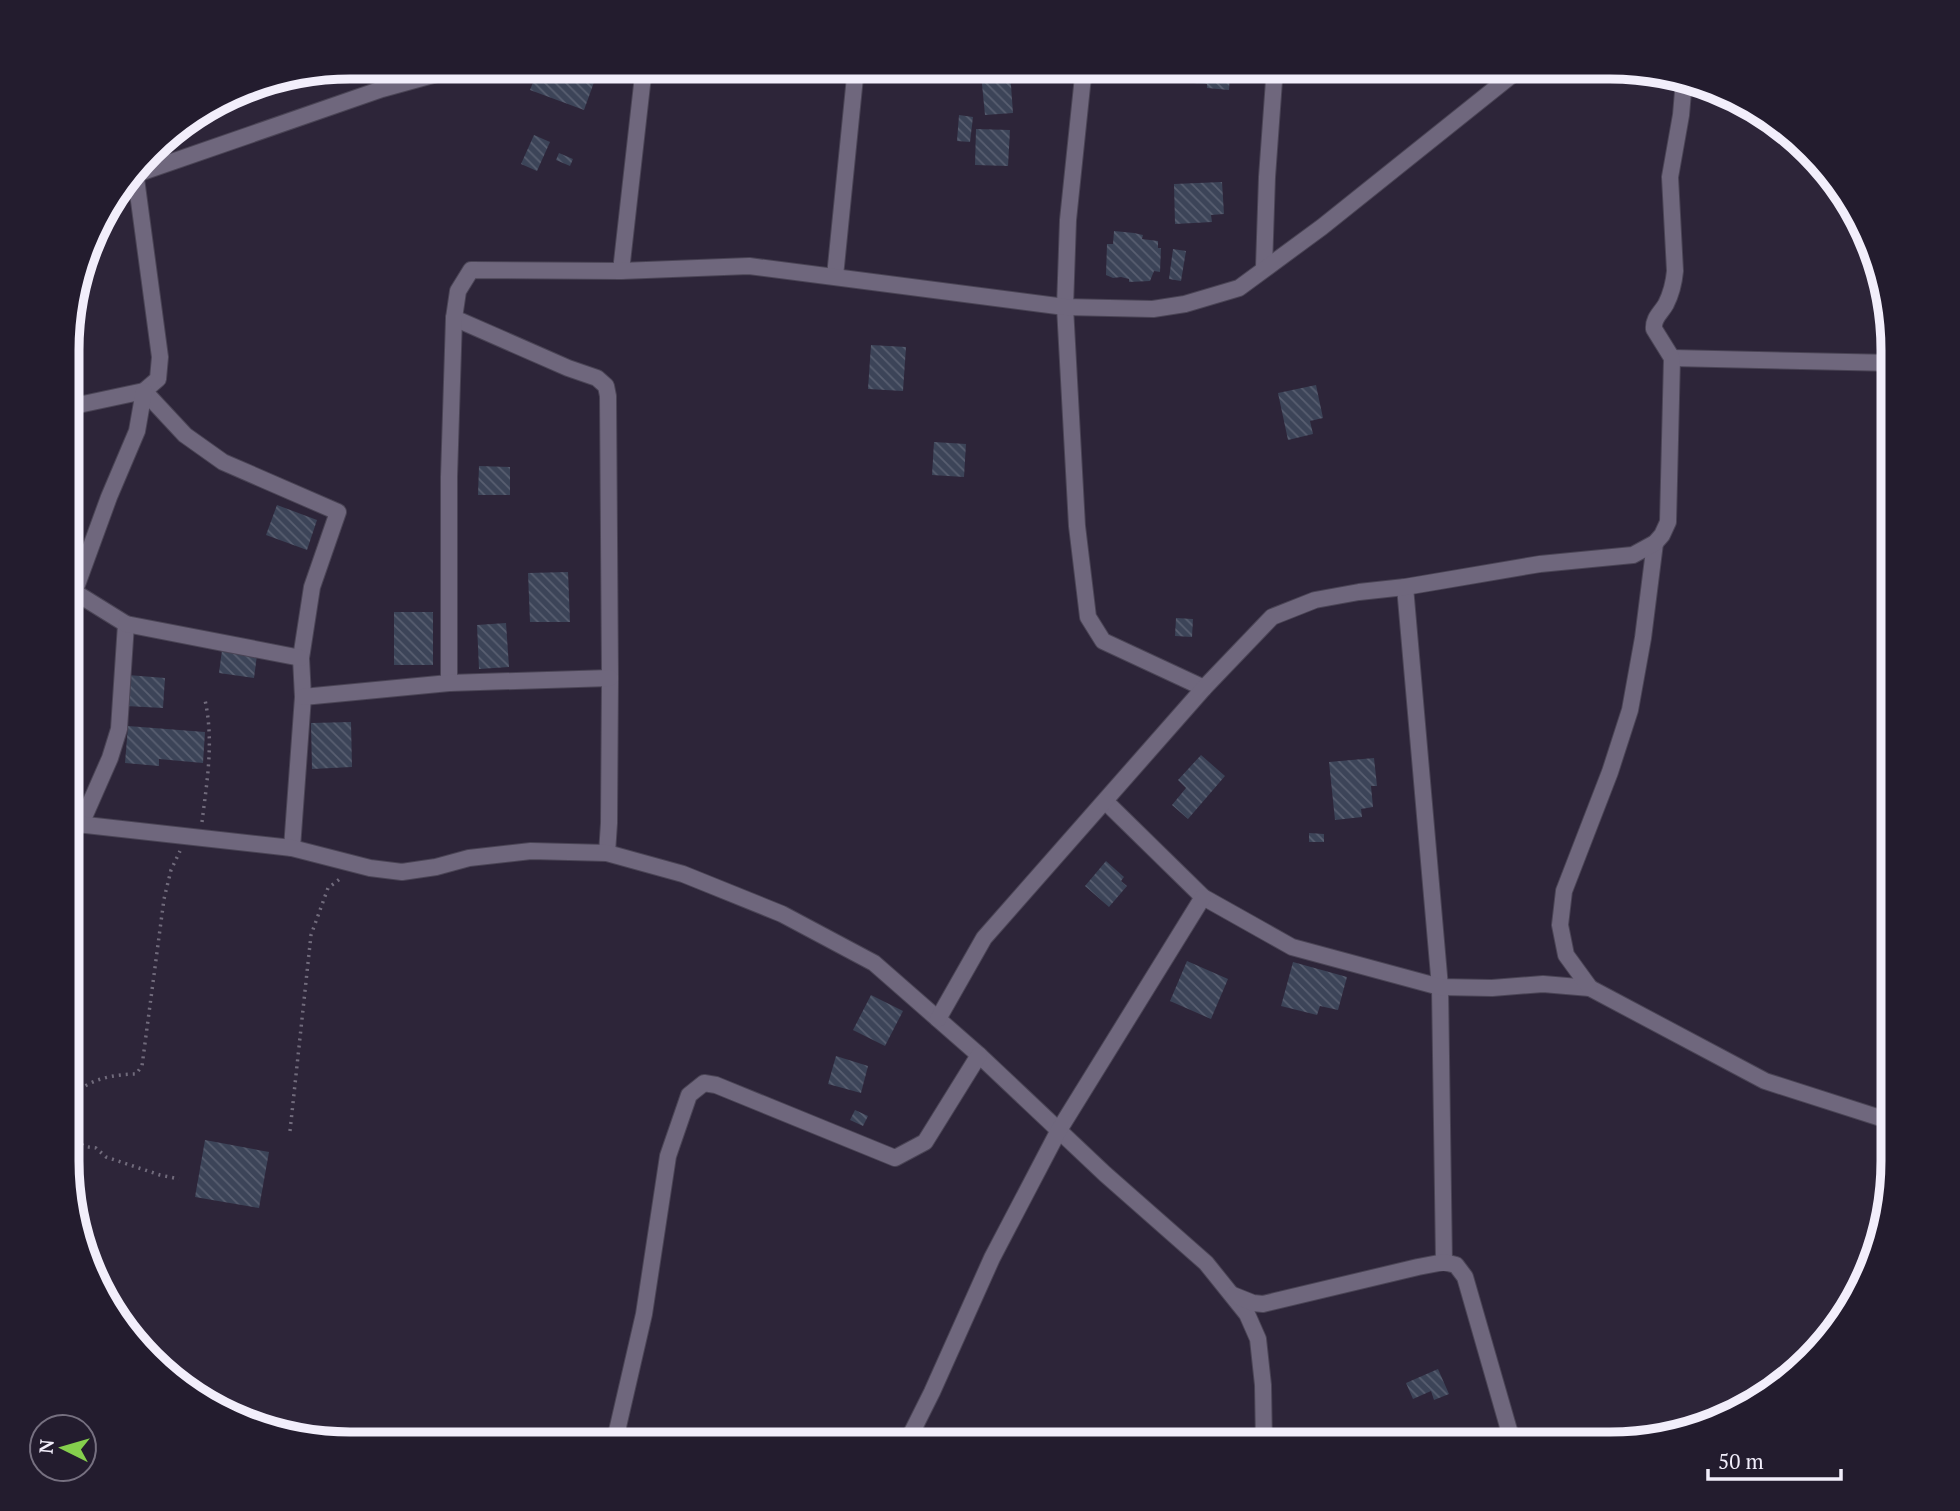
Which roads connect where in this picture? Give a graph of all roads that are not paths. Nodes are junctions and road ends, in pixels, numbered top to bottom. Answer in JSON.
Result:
{"nodes":[{"id":1,"x":417,"y":79,"type":"edge"},
{"id":2,"x":643,"y":79,"type":"edge"},
{"id":3,"x":855,"y":79,"type":"edge"},
{"id":4,"x":1083,"y":79,"type":"edge"},
{"id":5,"x":1274,"y":79,"type":"edge"},
{"id":6,"x":1507,"y":79,"type":"edge"},
{"id":7,"x":1683,"y":89,"type":"edge"},
{"id":8,"x":148,"y":169,"type":"edge"},
{"id":9,"x":135,"y":184,"type":"edge"},
{"id":10,"x":1264,"y":267,"type":"junction"},
{"id":11,"x":621,"y":271,"type":"junction"},
{"id":12,"x":835,"y":276,"type":"junction"},
{"id":13,"x":1065,"y":307,"type":"junction"},
{"id":14,"x":454,"y":318,"type":"junction"},
{"id":15,"x":1672,"y":358,"type":"junction"},
{"id":16,"x":1881,"y":363,"type":"edge"},
{"id":17,"x":144,"y":391,"type":"junction"},
{"id":18,"x":79,"y":405,"type":"edge"},
{"id":19,"x":1655,"y":543,"type":"junction"},
{"id":20,"x":79,"y":570,"type":"edge"},
{"id":21,"x":1405,"y":587,"type":"junction"},
{"id":22,"x":79,"y":595,"type":"edge"},
{"id":23,"x":126,"y":624,"type":"junction"},
{"id":24,"x":301,"y":658,"type":"junction"},
{"id":25,"x":610,"y":678,"type":"junction"},
{"id":26,"x":449,"y":683,"type":"junction"},
{"id":27,"x":1204,"y":688,"type":"junction"},
{"id":28,"x":303,"y":697,"type":"junction"},
{"id":29,"x":1106,"y":802,"type":"junction"},
{"id":30,"x":79,"y":816,"type":"edge"},
{"id":31,"x":79,"y":824,"type":"edge"},
{"id":32,"x":292,"y":848,"type":"junction"},
{"id":33,"x":607,"y":853,"type":"junction"},
{"id":34,"x":1203,"y":897,"type":"junction"},
{"id":35,"x":1440,"y":987,"type":"junction"},
{"id":36,"x":1590,"y":988,"type":"junction"},
{"id":37,"x":938,"y":1019,"type":"junction"},
{"id":38,"x":979,"y":1055,"type":"junction"},
{"id":39,"x":1881,"y":1118,"type":"edge"},
{"id":40,"x":1059,"y":1130,"type":"junction"},
{"id":41,"x":1444,"y":1262,"type":"junction"},
{"id":42,"x":1233,"y":1295,"type":"junction"},
{"id":43,"x":617,"y":1432,"type":"edge"},
{"id":44,"x":912,"y":1432,"type":"edge"},
{"id":45,"x":1263,"y":1432,"type":"edge"},
{"id":46,"x":1510,"y":1432,"type":"edge"}],
"edges":[{"from":1,"to":8,"type":"street"},
{"from":2,"to":11,"type":"street"},
{"from":3,"to":12,"type":"street"},
{"from":4,"to":13,"type":"street"},
{"from":5,"to":10,"type":"street"},
{"from":6,"to":10,"type":"street"},
{"from":7,"to":15,"type":"street"},
{"from":9,"to":17,"type":"street"},
{"from":10,"to":13,"type":"street"},
{"from":11,"to":12,"type":"street"},
{"from":11,"to":14,"type":"street"},
{"from":12,"to":13,"type":"street"},
{"from":13,"to":27,"type":"street"},
{"from":14,"to":25,"type":"street"},
{"from":14,"to":26,"type":"street"},
{"from":15,"to":16,"type":"street"},
{"from":15,"to":19,"type":"street"},
{"from":17,"to":18,"type":"street"},
{"from":17,"to":20,"type":"street"},
{"from":17,"to":24,"type":"street"},
{"from":19,"to":21,"type":"street"},
{"from":19,"to":36,"type":"street"},
{"from":21,"to":27,"type":"street"},
{"from":21,"to":35,"type":"street"},
{"from":22,"to":23,"type":"street"},
{"from":23,"to":24,"type":"street"},
{"from":23,"to":30,"type":"street"},
{"from":24,"to":28,"type":"street"},
{"from":25,"to":26,"type":"street"},
{"from":25,"to":33,"type":"street"},
{"from":26,"to":28,"type":"street"},
{"from":27,"to":29,"type":"street"},
{"from":28,"to":32,"type":"street"},
{"from":29,"to":34,"type":"street"},
{"from":29,"to":37,"type":"street"},
{"from":31,"to":32,"type":"street"},
{"from":32,"to":33,"type":"street"},
{"from":33,"to":37,"type":"street"},
{"from":34,"to":35,"type":"street"},
{"from":34,"to":40,"type":"street"},
{"from":35,"to":36,"type":"street"},
{"from":35,"to":41,"type":"street"},
{"from":36,"to":39,"type":"street"},
{"from":37,"to":38,"type":"street"},
{"from":38,"to":40,"type":"street"},
{"from":38,"to":43,"type":"street"},
{"from":40,"to":42,"type":"street"},
{"from":40,"to":44,"type":"street"},
{"from":41,"to":42,"type":"street"},
{"from":41,"to":46,"type":"street"},
{"from":42,"to":45,"type":"street"}]}
